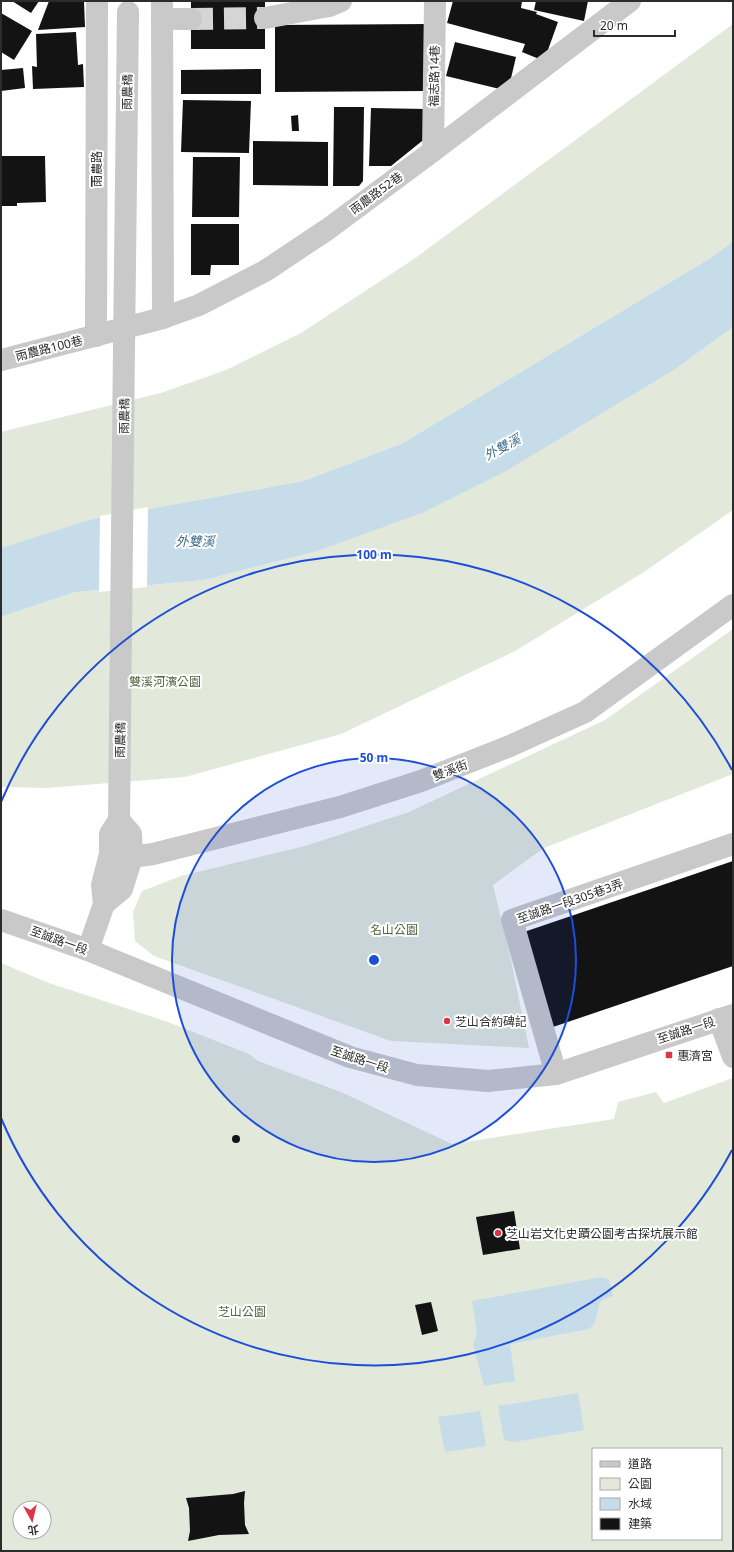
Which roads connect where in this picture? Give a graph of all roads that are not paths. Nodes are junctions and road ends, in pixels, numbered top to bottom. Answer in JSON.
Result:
{"nodes":[{"id":1,"x":97,"y":1,"type":"edge"},
{"id":2,"x":341,"y":1,"type":"edge"},
{"id":3,"x":436,"y":1,"type":"edge"},
{"id":4,"x":630,"y":1,"type":"edge"},
{"id":5,"x":128,"y":7,"type":"edge"},
{"id":6,"x":162,"y":10,"type":"edge"},
{"id":7,"x":265,"y":18,"type":"tunnel mouth"},
{"id":8,"x":191,"y":19,"type":"tunnel mouth"},
{"id":9,"x":433,"y":151,"type":"junction"},
{"id":10,"x":162,"y":318,"type":"junction"},
{"id":11,"x":96,"y":336,"type":"junction"},
{"id":12,"x":1,"y":360,"type":"edge"},
{"id":13,"x":733,"y":606,"type":"edge"},
{"id":14,"x":119,"y":820,"type":"junction"},
{"id":15,"x":733,"y":844,"type":"edge"},
{"id":16,"x":132,"y":857,"type":"junction"},
{"id":17,"x":104,"y":904,"type":"junction"},
{"id":18,"x":1,"y":920,"type":"edge"},
{"id":19,"x":88,"y":950,"type":"junction"},
{"id":20,"x":726,"y":1017,"type":"edge"},
{"id":21,"x":733,"y":1057,"type":"edge"},
{"id":22,"x":556,"y":1074,"type":"junction"}],
"edges":[{"from":1,"to":11,"type":"street","name":"雨農路"},
{"from":2,"to":7,"type":"street"},
{"from":3,"to":9,"type":"street","name":"福志路14巷"},
{"from":4,"to":9,"type":"street","name":"雨農路52巷"},
{"from":5,"to":14,"type":"street","name":"雨農橋","bridge":true},
{"from":6,"to":8,"type":"street"},
{"from":6,"to":10,"type":"street"},
{"from":9,"to":10,"type":"street","name":"雨農路52巷"},
{"from":10,"to":11,"type":"street","name":"雨農路52巷"},
{"from":11,"to":12,"type":"street","name":"雨農路100巷"},
{"from":13,"to":16,"type":"street","name":"雙溪街"},
{"from":14,"to":16,"type":"street"},
{"from":14,"to":17,"type":"street"},
{"from":15,"to":22,"type":"street","name":"至誠路一段305巷3弄"},
{"from":16,"to":17,"type":"street"},
{"from":17,"to":19,"type":"street"},
{"from":18,"to":19,"type":"street","name":"至誠路一段"},
{"from":19,"to":22,"type":"street","name":"至誠路一段"},
{"from":20,"to":21,"type":"street"},
{"from":20,"to":22,"type":"street","name":"至誠路一段"}]}
